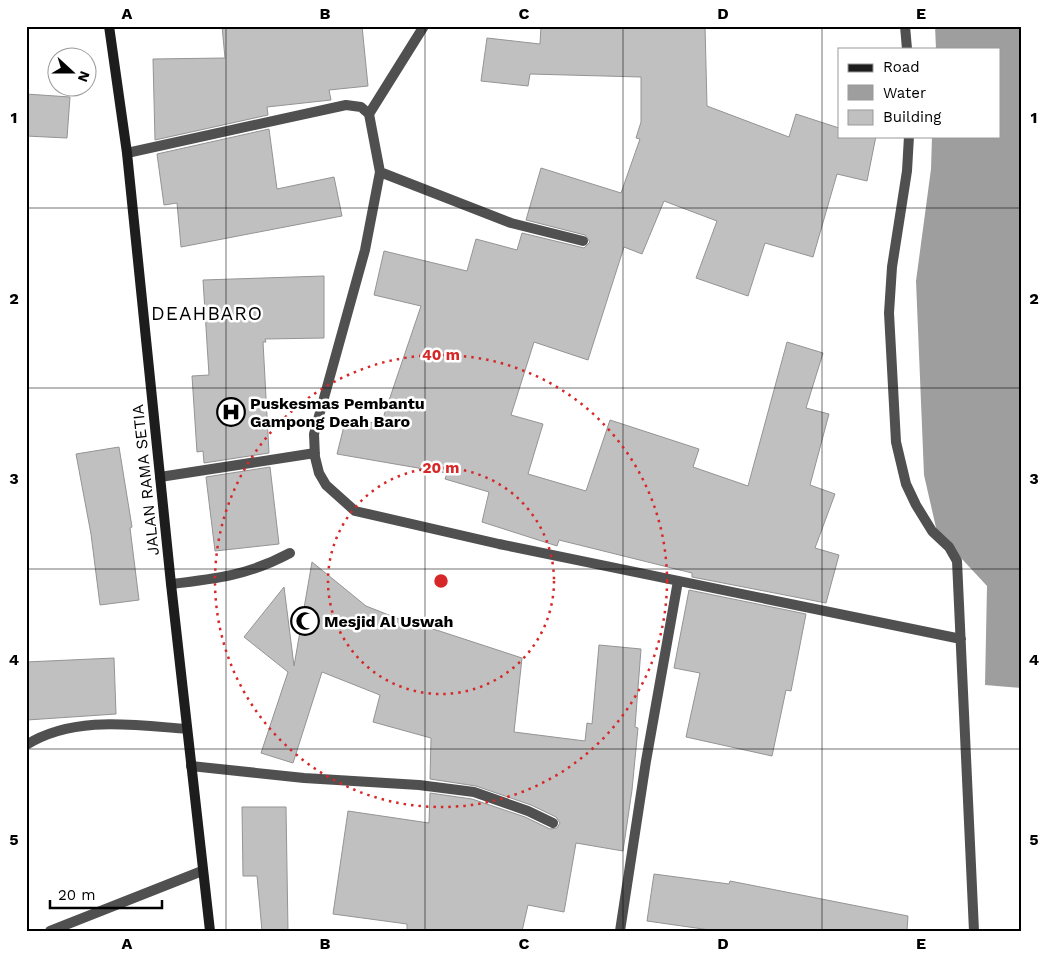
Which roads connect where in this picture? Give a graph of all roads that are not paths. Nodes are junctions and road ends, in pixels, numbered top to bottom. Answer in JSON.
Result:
{"nodes":[{"id":1,"x":109,"y":26,"type":"edge"},
{"id":2,"x":424,"y":26,"type":"edge"},
{"id":3,"x":905,"y":26,"type":"edge"},
{"id":4,"x":906,"y":48,"type":"edge"},
{"id":5,"x":369,"y":114,"type":"junction"},
{"id":6,"x":909,"y":138,"type":"edge"},
{"id":7,"x":128,"y":153,"type":"junction"},
{"id":8,"x":380,"y":172,"type":"junction"},
{"id":9,"x":583,"y":241,"type":"dead end"},
{"id":10,"x":314,"y":453,"type":"junction"},
{"id":11,"x":160,"y":477,"type":"junction"},
{"id":12,"x":290,"y":553,"type":"dead end"},
{"id":13,"x":678,"y":581,"type":"junction"},
{"id":14,"x":171,"y":584,"type":"junction"},
{"id":15,"x":961,"y":639,"type":"junction"},
{"id":16,"x":187,"y":729,"type":"junction"},
{"id":17,"x":26,"y":745,"type":"edge"},
{"id":18,"x":191,"y":766,"type":"junction"},
{"id":19,"x":553,"y":823,"type":"dead end"},
{"id":20,"x":202,"y":871,"type":"junction"},
{"id":21,"x":50,"y":931,"type":"edge"},
{"id":22,"x":210,"y":931,"type":"edge"},
{"id":23,"x":620,"y":931,"type":"edge"},
{"id":24,"x":974,"y":931,"type":"edge"}],
"edges":[{"from":1,"to":7,"type":"street","name":"JALAN RAMA SETIA"},
{"from":2,"to":5,"type":"street"},
{"from":3,"to":4,"type":"street"},
{"from":5,"to":7,"type":"street"},
{"from":5,"to":8,"type":"street"},
{"from":6,"to":15,"type":"street"},
{"from":7,"to":11,"type":"street","name":"JALAN RAMA SETIA"},
{"from":8,"to":9,"type":"street"},
{"from":8,"to":10,"type":"street"},
{"from":10,"to":11,"type":"street"},
{"from":10,"to":13,"type":"street"},
{"from":11,"to":14,"type":"street","name":"JALAN RAMA SETIA"},
{"from":12,"to":14,"type":"street"},
{"from":13,"to":15,"type":"street"},
{"from":13,"to":23,"type":"street"},
{"from":14,"to":16,"type":"street","name":"JALAN RAMA SETIA"},
{"from":15,"to":24,"type":"street"},
{"from":16,"to":17,"type":"street"},
{"from":16,"to":18,"type":"street","name":"JALAN RAMA SETIA"},
{"from":18,"to":19,"type":"street"},
{"from":18,"to":20,"type":"street","name":"JALAN RAMA SETIA"},
{"from":20,"to":21,"type":"street"},
{"from":20,"to":22,"type":"street","name":"JALAN RAMA SETIA"}]}
